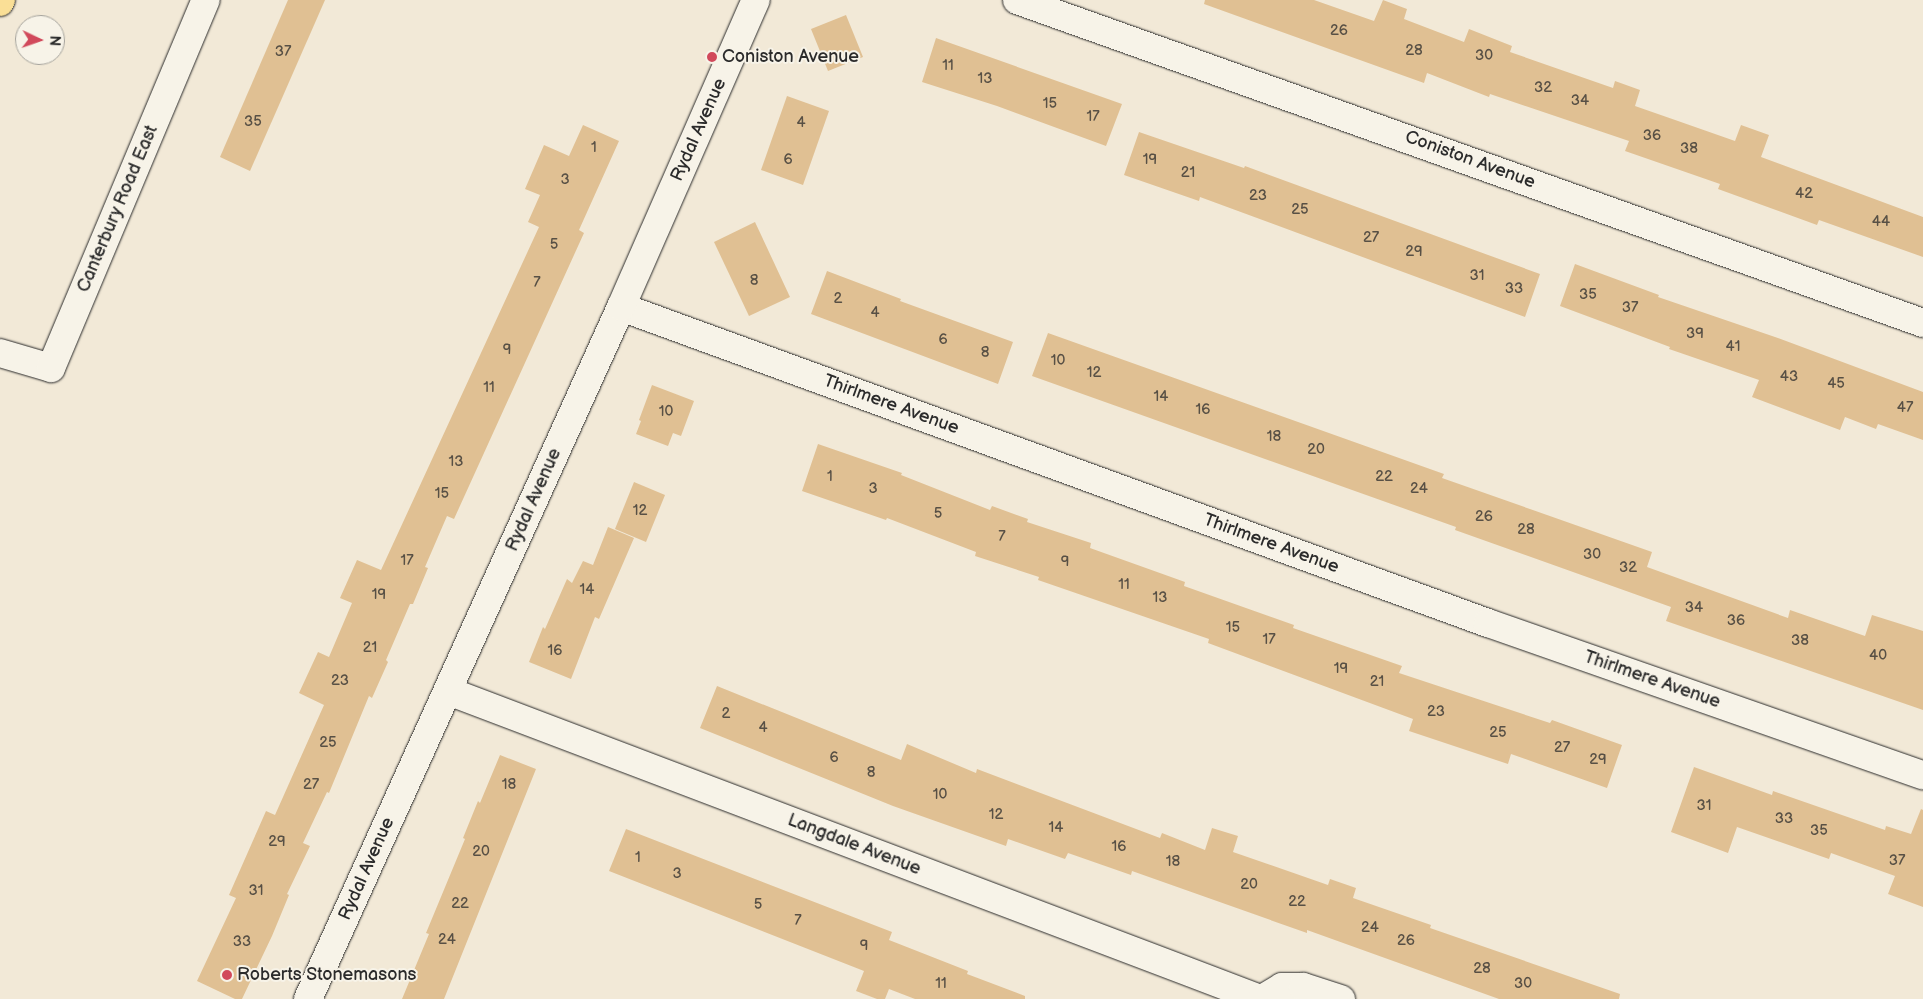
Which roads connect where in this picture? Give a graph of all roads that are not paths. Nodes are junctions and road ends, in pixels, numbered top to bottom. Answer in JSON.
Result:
{"nodes":[{"id":1,"x":206,"y":0,"type":"edge"},
{"id":2,"x":756,"y":0,"type":"edge"},
{"id":3,"x":1017,"y":0,"type":"edge"},
{"id":4,"x":621,"y":307,"type":"junction"},
{"id":5,"x":1923,"y":323,"type":"edge"},
{"id":6,"x":0,"y":353,"type":"edge"},
{"id":7,"x":448,"y":691,"type":"junction"},
{"id":8,"x":1923,"y":775,"type":"edge"},
{"id":9,"x":308,"y":999,"type":"edge"},
{"id":10,"x":1261,"y":999,"type":"edge"},
{"id":11,"x":1341,"y":999,"type":"edge"}],
"edges":[{"from":1,"to":6,"type":"street","name":"Canterbury Road East"},
{"from":2,"to":4,"type":"street","name":"Rydal Avenue"},
{"from":3,"to":5,"type":"street","name":"Coniston Avenue"},
{"from":4,"to":7,"type":"street","name":"Rydal Avenue"},
{"from":4,"to":8,"type":"street","name":"Thirlmere Avenue"},
{"from":7,"to":9,"type":"street","name":"Rydal Avenue"},
{"from":7,"to":10,"type":"street","name":"Langdale Avenue"},
{"from":10,"to":11,"type":"street","name":"Langdale Avenue"}]}
